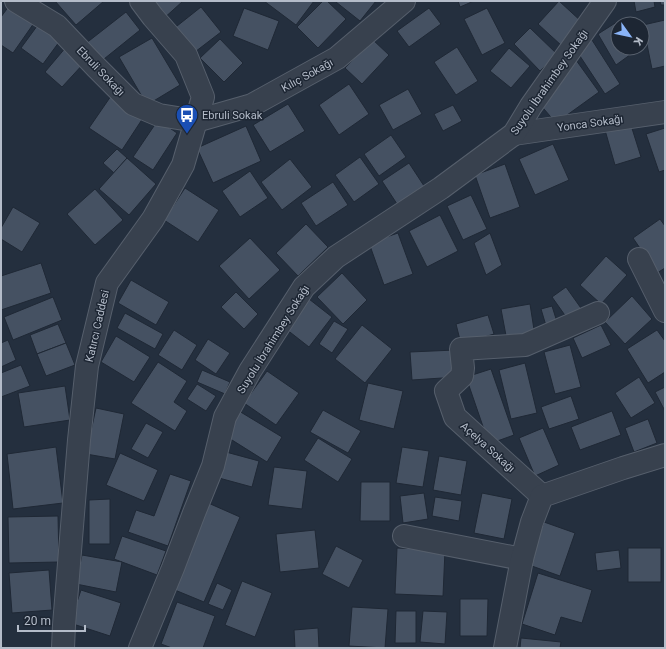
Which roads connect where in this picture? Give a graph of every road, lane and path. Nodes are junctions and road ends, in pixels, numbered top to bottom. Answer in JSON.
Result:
{"nodes":[{"id":1,"x":16,"y":1,"type":"edge"},
{"id":2,"x":141,"y":1,"type":"edge"},
{"id":3,"x":404,"y":1,"type":"edge"},
{"id":4,"x":606,"y":1,"type":"edge"},
{"id":5,"x":665,"y":112,"type":"edge"},
{"id":6,"x":196,"y":121,"type":"junction"},
{"id":7,"x":514,"y":134,"type":"junction"},
{"id":8,"x":639,"y":259,"type":"dead end"},
{"id":9,"x":665,"y":311,"type":"edge"},
{"id":10,"x":598,"y":313,"type":"dead end"},
{"id":11,"x":665,"y":455,"type":"edge"},
{"id":12,"x":542,"y":496,"type":"junction"},
{"id":13,"x":404,"y":536,"type":"dead end"},
{"id":14,"x":522,"y":559,"type":"junction"},
{"id":15,"x":63,"y":648,"type":"edge"},
{"id":16,"x":140,"y":648,"type":"edge"},
{"id":17,"x":505,"y":648,"type":"edge"}],
"edges":[{"from":1,"to":6,"type":"street","name":"Ebruli Sokağı"},
{"from":2,"to":6,"type":"street","name":"Katırcı Caddesi"},
{"from":3,"to":6,"type":"street","name":"Kılıç Sokağı"},
{"from":4,"to":7,"type":"street","name":"Suyolu İbrahimbey Sokağı"},
{"from":5,"to":7,"type":"street","name":"Yonca Sokağı"},
{"from":6,"to":15,"type":"street","name":"Katırcı Caddesi"},
{"from":7,"to":16,"type":"street","name":"Suyolu İbrahimbey Sokağı"},
{"from":8,"to":9,"type":"street"},
{"from":10,"to":12,"type":"street","name":"Açelya Sokağı"},
{"from":11,"to":12,"type":"street"},
{"from":12,"to":14,"type":"street"},
{"from":13,"to":14,"type":"street"},
{"from":14,"to":17,"type":"street"}]}
